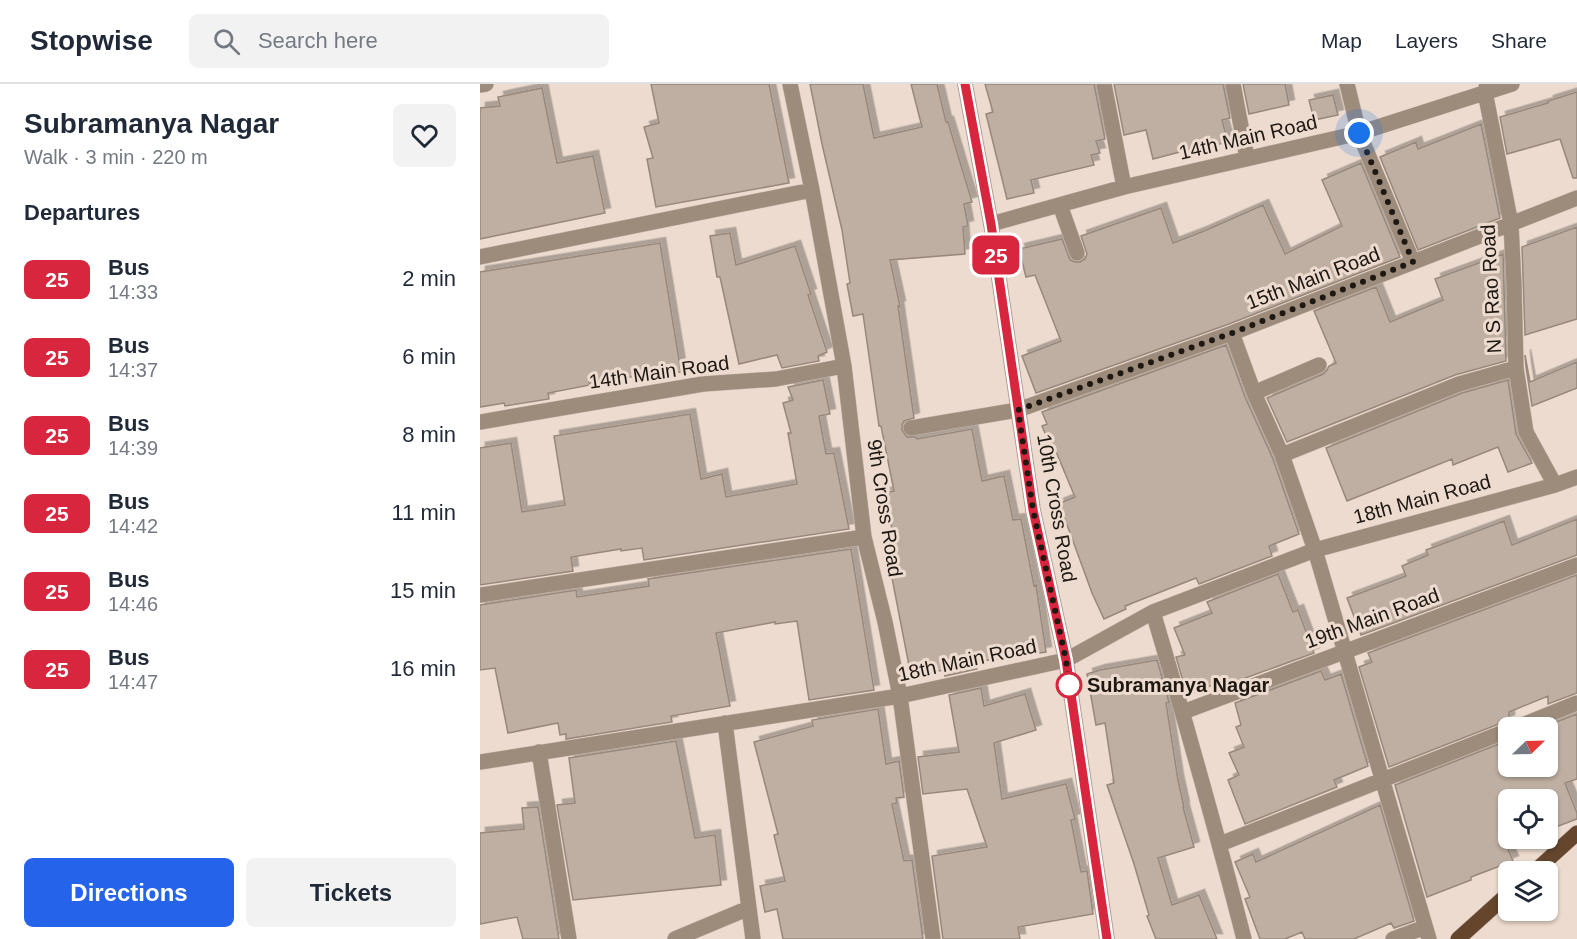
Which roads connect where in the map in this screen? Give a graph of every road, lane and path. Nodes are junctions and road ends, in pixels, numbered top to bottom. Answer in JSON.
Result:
{"nodes":[{"id":1,"x":486,"y":84,"type":"edge"},
{"id":2,"x":790,"y":84,"type":"edge"},
{"id":3,"x":965,"y":84,"type":"edge"},
{"id":4,"x":1104,"y":84,"type":"edge"},
{"id":5,"x":1233,"y":84,"type":"edge"},
{"id":6,"x":1347,"y":84,"type":"edge"},
{"id":7,"x":1512,"y":84,"type":"edge"},
{"id":8,"x":480,"y":85,"type":"edge"},
{"id":9,"x":1486,"y":88,"type":"edge"},
{"id":10,"x":1359,"y":133,"type":"junction"},
{"id":11,"x":1247,"y":158,"type":"junction"},
{"id":12,"x":1124,"y":188,"type":"junction"},
{"id":13,"x":812,"y":190,"type":"junction"},
{"id":14,"x":1577,"y":198,"type":"edge"},
{"id":15,"x":1060,"y":205,"type":"junction"},
{"id":16,"x":991,"y":224,"type":"junction"},
{"id":17,"x":1511,"y":224,"type":"junction"},
{"id":18,"x":1077,"y":254,"type":"dead end"},
{"id":19,"x":480,"y":256,"type":"edge"},
{"id":20,"x":1413,"y":262,"type":"junction"},
{"id":21,"x":1232,"y":333,"type":"junction"},
{"id":22,"x":1319,"y":365,"type":"dead end"},
{"id":23,"x":844,"y":366,"type":"junction"},
{"id":24,"x":1516,"y":368,"type":"junction"},
{"id":25,"x":1254,"y":393,"type":"junction"},
{"id":26,"x":1018,"y":410,"type":"junction"},
{"id":27,"x":480,"y":422,"type":"edge"},
{"id":28,"x":911,"y":428,"type":"dead end"},
{"id":29,"x":1282,"y":455,"type":"junction"},
{"id":30,"x":1577,"y":477,"type":"edge"},
{"id":31,"x":1555,"y":485,"type":"junction"},
{"id":32,"x":864,"y":537,"type":"junction"},
{"id":33,"x":1315,"y":550,"type":"junction"},
{"id":34,"x":1577,"y":565,"type":"edge"},
{"id":35,"x":480,"y":595,"type":"edge"},
{"id":36,"x":1152,"y":612,"type":"junction"},
{"id":37,"x":1343,"y":651,"type":"junction"},
{"id":38,"x":1066,"y":660,"type":"junction"},
{"id":39,"x":900,"y":696,"type":"junction"},
{"id":40,"x":1577,"y":703,"type":"edge"},
{"id":41,"x":1182,"y":712,"type":"junction"},
{"id":42,"x":1542,"y":717,"type":"edge"},
{"id":43,"x":725,"y":723,"type":"junction"},
{"id":44,"x":1498,"y":734,"type":"edge"},
{"id":45,"x":539,"y":752,"type":"junction"},
{"id":46,"x":480,"y":762,"type":"edge"},
{"id":47,"x":1382,"y":779,"type":"junction"},
{"id":48,"x":1577,"y":833,"type":"edge"},
{"id":49,"x":1220,"y":844,"type":"junction"},
{"id":50,"x":1546,"y":861,"type":"edge"},
{"id":51,"x":1498,"y":903,"type":"edge"},
{"id":52,"x":749,"y":908,"type":"junction"},
{"id":53,"x":1427,"y":933,"type":"edge"},
{"id":54,"x":569,"y":939,"type":"edge"},
{"id":55,"x":675,"y":939,"type":"edge"},
{"id":56,"x":753,"y":939,"type":"edge"},
{"id":57,"x":933,"y":939,"type":"edge"},
{"id":58,"x":1107,"y":939,"type":"edge"},
{"id":59,"x":1244,"y":939,"type":"edge"},
{"id":60,"x":1393,"y":939,"type":"edge"},
{"id":61,"x":1458,"y":939,"type":"edge"}],
"edges":[{"from":1,"to":8,"type":"street"},
{"from":2,"to":13,"type":"street","name":"9th Cross Road"},
{"from":3,"to":16,"type":"street","name":"10th Cross Road"},
{"from":4,"to":12,"type":"street"},
{"from":5,"to":11,"type":"street"},
{"from":6,"to":10,"type":"street"},
{"from":7,"to":9,"type":"street","name":"14th Main Road"},
{"from":9,"to":10,"type":"street","name":"14th Main Road"},
{"from":9,"to":17,"type":"street","name":"N S Rao Road"},
{"from":10,"to":11,"type":"street","name":"14th Main Road"},
{"from":10,"to":20,"type":"street"},
{"from":11,"to":12,"type":"street","name":"14th Main Road"},
{"from":12,"to":15,"type":"street","name":"14th Main Road"},
{"from":13,"to":19,"type":"street"},
{"from":13,"to":23,"type":"street","name":"9th Cross Road"},
{"from":14,"to":17,"type":"street","name":"15th Main Road"},
{"from":15,"to":16,"type":"street","name":"14th Main Road"},
{"from":15,"to":18,"type":"street"},
{"from":16,"to":26,"type":"street","name":"10th Cross Road"},
{"from":17,"to":20,"type":"street","name":"15th Main Road"},
{"from":17,"to":24,"type":"street","name":"N S Rao Road"},
{"from":20,"to":21,"type":"street","name":"15th Main Road"},
{"from":21,"to":25,"type":"street"},
{"from":21,"to":26,"type":"street","name":"15th Main Road"},
{"from":22,"to":25,"type":"street"},
{"from":23,"to":27,"type":"street","name":"14th Main Road"},
{"from":23,"to":32,"type":"street","name":"9th Cross Road"},
{"from":24,"to":29,"type":"street"},
{"from":24,"to":31,"type":"street","name":"N S Rao Road"},
{"from":25,"to":29,"type":"street"},
{"from":26,"to":28,"type":"street","name":"15th Main Road"},
{"from":26,"to":38,"type":"street","name":"10th Cross Road"},
{"from":29,"to":33,"type":"street"},
{"from":30,"to":31,"type":"street","name":"18th Main Road"},
{"from":31,"to":33,"type":"street","name":"18th Main Road"},
{"from":32,"to":35,"type":"street"},
{"from":32,"to":39,"type":"street","name":"9th Cross Road"},
{"from":33,"to":36,"type":"street","name":"18th Main Road"},
{"from":33,"to":37,"type":"street"},
{"from":34,"to":37,"type":"street","name":"19th Main Road"},
{"from":36,"to":38,"type":"street","name":"18th Main Road"},
{"from":36,"to":41,"type":"street"},
{"from":37,"to":41,"type":"street","name":"19th Main Road"},
{"from":37,"to":47,"type":"street"},
{"from":38,"to":39,"type":"street","name":"18th Main Road"},
{"from":38,"to":58,"type":"street","name":"10th Cross Road"},
{"from":39,"to":43,"type":"street","name":"18th Main Road"},
{"from":39,"to":57,"type":"street","name":"9th Cross Road"},
{"from":40,"to":42,"type":"street"},
{"from":41,"to":49,"type":"street"},
{"from":43,"to":45,"type":"street","name":"18th Main Road"},
{"from":43,"to":52,"type":"street"},
{"from":44,"to":47,"type":"street"},
{"from":45,"to":46,"type":"street","name":"18th Main Road"},
{"from":45,"to":54,"type":"street"},
{"from":47,"to":49,"type":"street"},
{"from":47,"to":53,"type":"street"},
{"from":48,"to":50,"type":"main road"},
{"from":49,"to":59,"type":"street"},
{"from":51,"to":61,"type":"main road"},
{"from":52,"to":55,"type":"street"},
{"from":52,"to":56,"type":"street"},
{"from":53,"to":60,"type":"street"}]}
